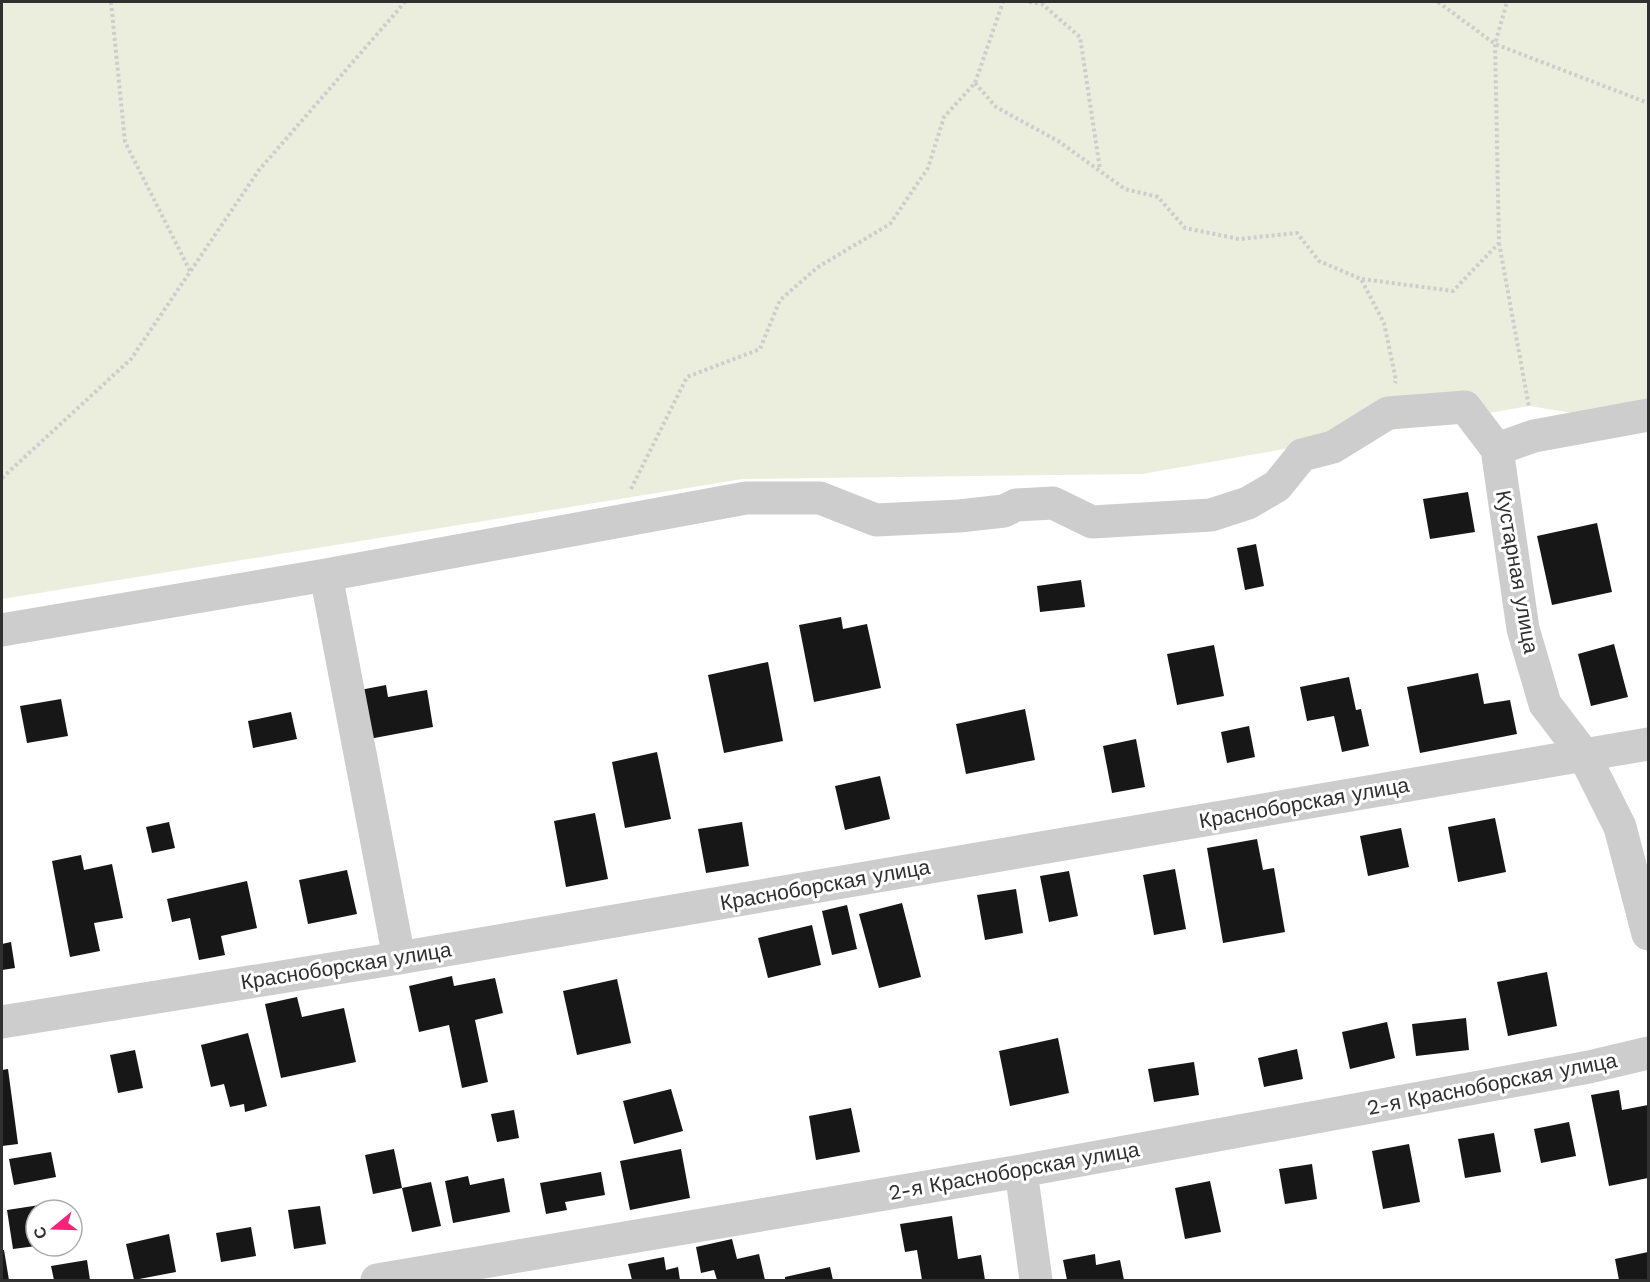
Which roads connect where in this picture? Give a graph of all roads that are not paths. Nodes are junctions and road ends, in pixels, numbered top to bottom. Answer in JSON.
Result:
{"nodes":[{"id":1,"x":1648,"y":415,"type":"edge"},
{"id":2,"x":1498,"y":461,"type":"junction"},
{"id":3,"x":326,"y":575,"type":"junction"},
{"id":4,"x":2,"y":630,"type":"edge"},
{"id":5,"x":1648,"y":744,"type":"edge"},
{"id":6,"x":1584,"y":755,"type":"junction"},
{"id":7,"x":1648,"y":934,"type":"edge"},
{"id":8,"x":399,"y":958,"type":"junction"},
{"id":9,"x":2,"y":1022,"type":"edge"},
{"id":10,"x":1648,"y":1053,"type":"edge"},
{"id":11,"x":1021,"y":1171,"type":"junction"},
{"id":12,"x":377,"y":1281,"type":"edge"},
{"id":13,"x":1036,"y":1281,"type":"edge"}],
"edges":[{"from":1,"to":2,"type":"street"},
{"from":2,"to":3,"type":"street"},
{"from":2,"to":6,"type":"street","name":"Кустарная улица"},
{"from":3,"to":4,"type":"street"},
{"from":3,"to":8,"type":"street"},
{"from":5,"to":6,"type":"street","name":"Красноборская улица"},
{"from":6,"to":7,"type":"street","name":"Кустарная улица"},
{"from":6,"to":8,"type":"street","name":"Красноборская улица"},
{"from":8,"to":9,"type":"street","name":"Красноборская улица"},
{"from":10,"to":11,"type":"street","name":"2-я Красноборская улица"},
{"from":11,"to":12,"type":"street","name":"2-я Красноборская улица"},
{"from":11,"to":13,"type":"street"}]}
